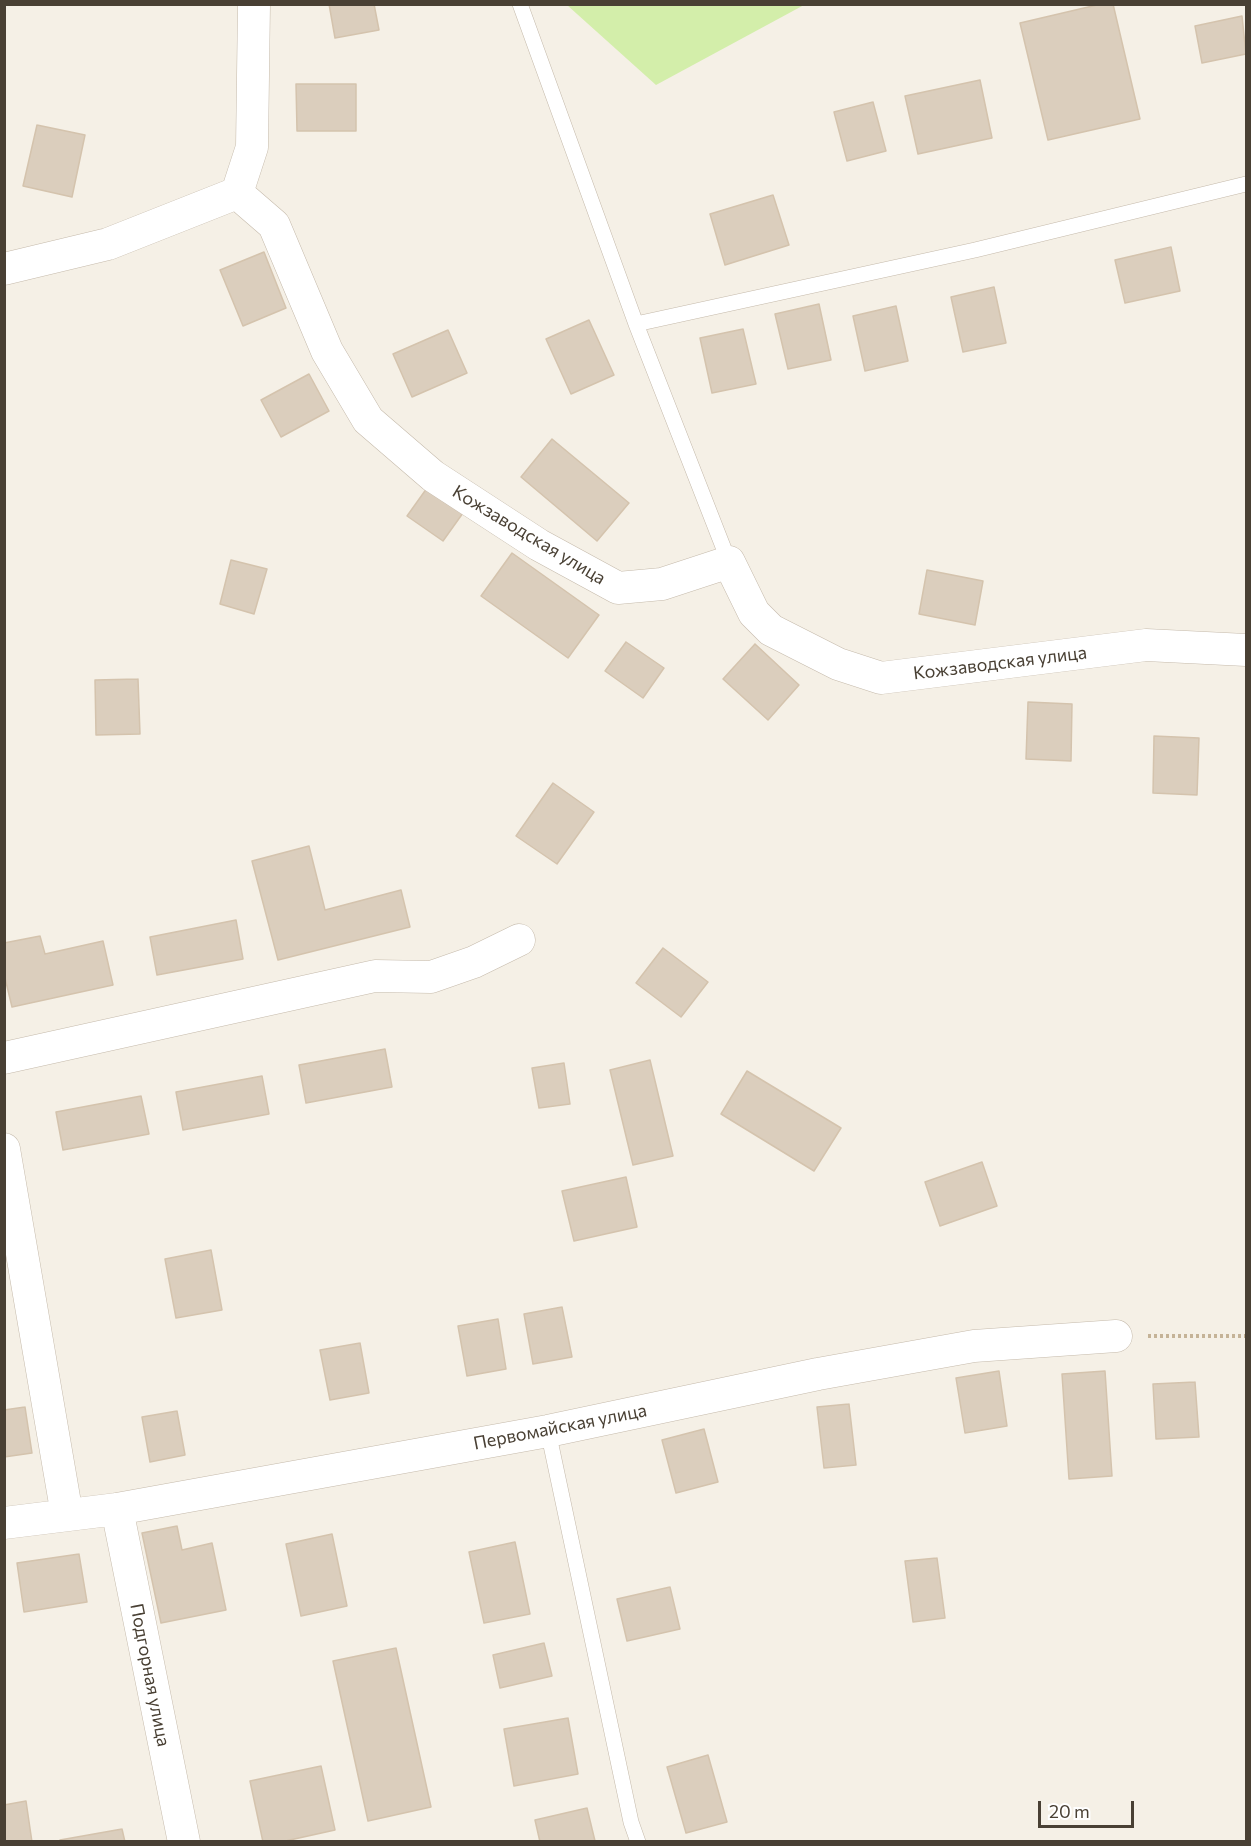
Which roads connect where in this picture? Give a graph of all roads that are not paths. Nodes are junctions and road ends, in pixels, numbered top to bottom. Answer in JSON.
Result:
{"nodes":[{"id":1,"x":254,"y":4,"type":"edge"},
{"id":2,"x":520,"y":4,"type":"edge"},
{"id":3,"x":1246,"y":184,"type":"edge"},
{"id":4,"x":237,"y":193,"type":"junction"},
{"id":5,"x":4,"y":269,"type":"edge"},
{"id":6,"x":636,"y":324,"type":"junction"},
{"id":7,"x":729,"y":562,"type":"junction"},
{"id":8,"x":1246,"y":650,"type":"edge"},
{"id":9,"x":519,"y":940,"type":"dead end"},
{"id":10,"x":4,"y":1058,"type":"edge"},
{"id":11,"x":4,"y":1149,"type":"edge"},
{"id":12,"x":1116,"y":1336,"type":"road end"},
{"id":13,"x":548,"y":1431,"type":"junction"},
{"id":14,"x":117,"y":1509,"type":"junction"},
{"id":15,"x":67,"y":1515,"type":"junction"},
{"id":16,"x":4,"y":1523,"type":"edge"},
{"id":17,"x":184,"y":1842,"type":"edge"},
{"id":18,"x":638,"y":1842,"type":"edge"}],
"edges":[{"from":1,"to":4,"type":"street"},
{"from":2,"to":6,"type":"lane"},
{"from":3,"to":6,"type":"lane"},
{"from":4,"to":5,"type":"street"},
{"from":4,"to":7,"type":"street","name":"Кожзаводская улица"},
{"from":6,"to":7,"type":"lane"},
{"from":7,"to":8,"type":"street","name":"Кожзаводская улица"},
{"from":9,"to":10,"type":"street"},
{"from":11,"to":15,"type":"street"},
{"from":12,"to":13,"type":"street","name":"Первомайская улица"},
{"from":13,"to":14,"type":"street","name":"Первомайская улица"},
{"from":13,"to":18,"type":"lane"},
{"from":14,"to":15,"type":"street","name":"Первомайская улица"},
{"from":14,"to":17,"type":"street","name":"Подгорная улица"},
{"from":15,"to":16,"type":"street","name":"Первомайская улица"}]}
